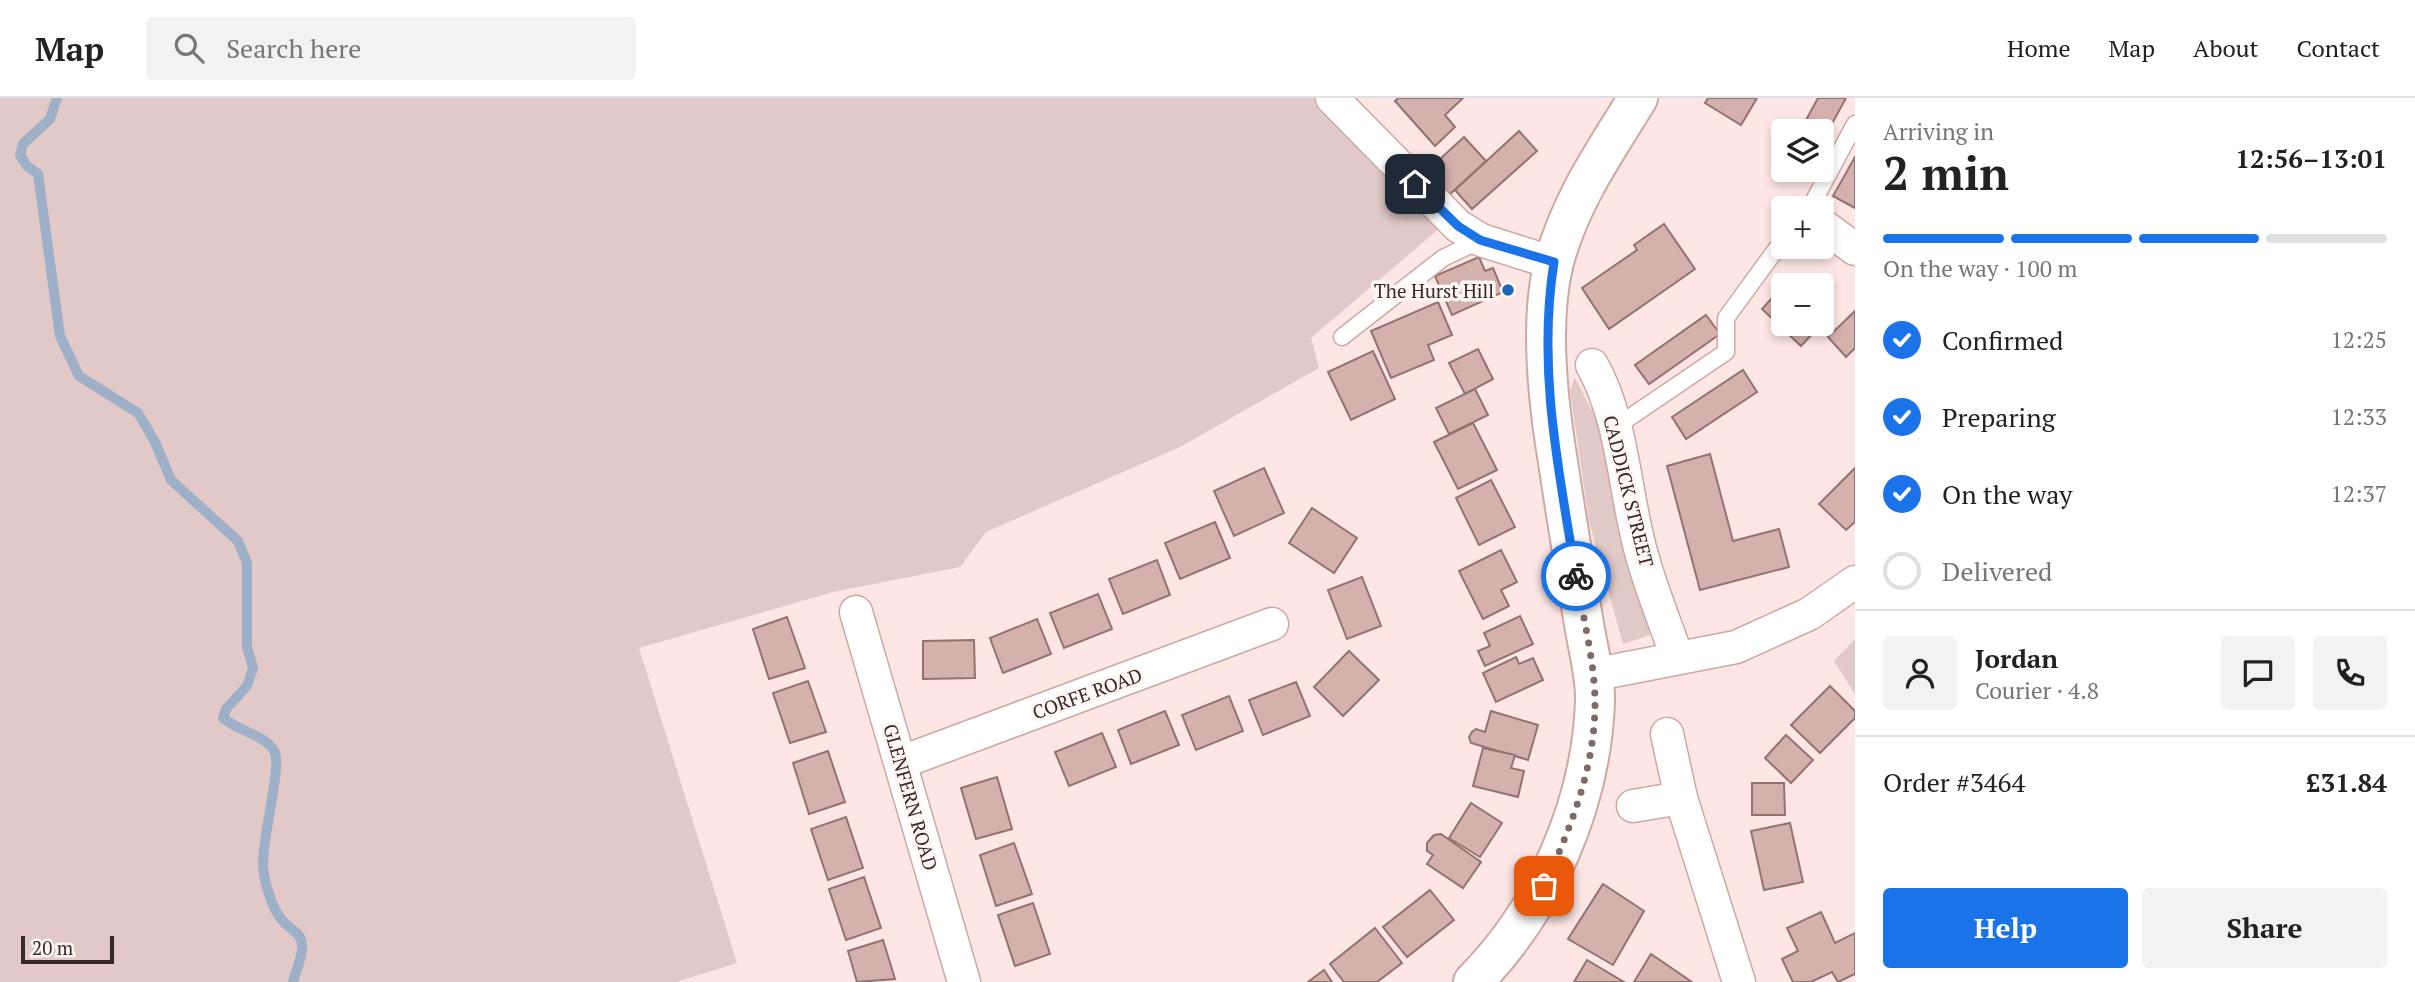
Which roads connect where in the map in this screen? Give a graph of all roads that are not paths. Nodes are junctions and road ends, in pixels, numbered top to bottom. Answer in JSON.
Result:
{"nodes":[{"id":1,"x":1332,"y":98,"type":"edge"},
{"id":2,"x":1638,"y":98,"type":"edge"},
{"id":3,"x":1855,"y":124,"type":"edge"},
{"id":4,"x":1816,"y":196,"type":"edge"},
{"id":5,"x":1834,"y":233,"type":"edge"},
{"id":6,"x":1480,"y":240,"type":"junction"},
{"id":7,"x":1854,"y":246,"type":"edge"},
{"id":8,"x":1771,"y":256,"type":"edge"},
{"id":9,"x":1554,"y":262,"type":"junction"},
{"id":10,"x":1342,"y":337,"type":"dead end"},
{"id":11,"x":1592,"y":365,"type":"dead end"},
{"id":12,"x":1614,"y":428,"type":"junction"},
{"id":13,"x":1855,"y":582,"type":"edge"},
{"id":14,"x":856,"y":612,"type":"dead end"},
{"id":15,"x":1272,"y":624,"type":"dead end"},
{"id":16,"x":1677,"y":657,"type":"junction"},
{"id":17,"x":1592,"y":675,"type":"junction"},
{"id":18,"x":1667,"y":734,"type":"dead end"},
{"id":19,"x":902,"y":762,"type":"junction"},
{"id":20,"x":1681,"y":798,"type":"junction"},
{"id":21,"x":1633,"y":806,"type":"dead end"},
{"id":22,"x":964,"y":982,"type":"edge"},
{"id":23,"x":1472,"y":982,"type":"edge"},
{"id":24,"x":1739,"y":982,"type":"edge"}],
"edges":[{"from":1,"to":6,"type":"street"},
{"from":2,"to":9,"type":"street"},
{"from":3,"to":4,"type":"lane"},
{"from":5,"to":7,"type":"street"},
{"from":6,"to":9,"type":"street"},
{"from":6,"to":10,"type":"lane"},
{"from":8,"to":12,"type":"lane"},
{"from":9,"to":17,"type":"street"},
{"from":11,"to":12,"type":"street","name":"CADDICK STREET"},
{"from":12,"to":16,"type":"street","name":"CADDICK STREET"},
{"from":13,"to":16,"type":"street"},
{"from":14,"to":19,"type":"street","name":"GLENFERN ROAD"},
{"from":15,"to":19,"type":"street","name":"CORFE ROAD"},
{"from":16,"to":17,"type":"street"},
{"from":17,"to":23,"type":"street"},
{"from":18,"to":20,"type":"street"},
{"from":19,"to":22,"type":"street","name":"GLENFERN ROAD"},
{"from":20,"to":21,"type":"street"},
{"from":20,"to":24,"type":"street"}]}
